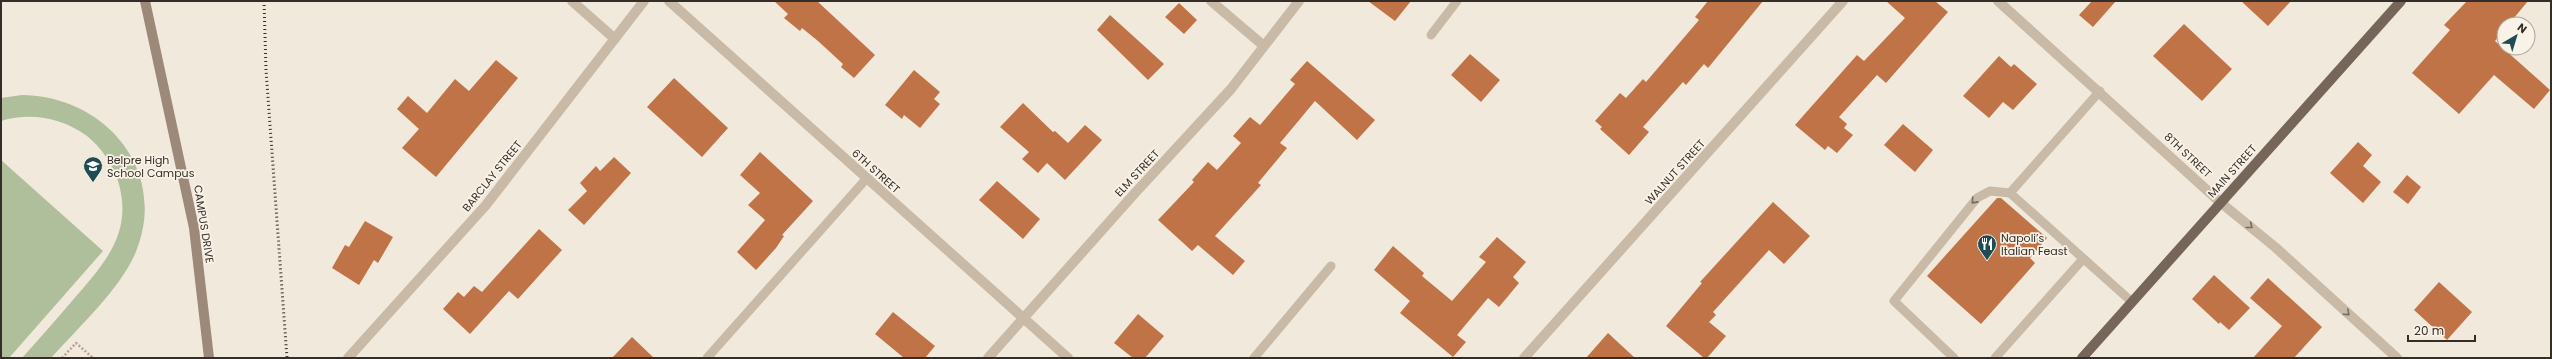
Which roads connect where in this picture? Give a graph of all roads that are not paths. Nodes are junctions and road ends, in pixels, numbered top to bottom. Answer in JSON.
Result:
{"nodes":[{"id":1,"x":146,"y":1,"type":"edge"},
{"id":2,"x":572,"y":1,"type":"edge"},
{"id":3,"x":644,"y":1,"type":"edge"},
{"id":4,"x":669,"y":1,"type":"edge"},
{"id":5,"x":1211,"y":1,"type":"edge"},
{"id":6,"x":1299,"y":1,"type":"edge"},
{"id":7,"x":1457,"y":1,"type":"edge"},
{"id":8,"x":1843,"y":1,"type":"edge"},
{"id":9,"x":1998,"y":1,"type":"edge"},
{"id":10,"x":2401,"y":1,"type":"edge"},
{"id":11,"x":1430,"y":35,"type":"dead end"},
{"id":12,"x":615,"y":39,"type":"junction"},
{"id":13,"x":1264,"y":46,"type":"junction"},
{"id":14,"x":2100,"y":91,"type":"junction"},
{"id":15,"x":867,"y":178,"type":"junction"},
{"id":16,"x":2010,"y":193,"type":"junction"},
{"id":17,"x":2220,"y":202,"type":"junction"},
{"id":18,"x":2083,"y":259,"type":"junction"},
{"id":19,"x":1331,"y":266,"type":"dead end"},
{"id":20,"x":2132,"y":302,"type":"junction"},
{"id":21,"x":1023,"y":319,"type":"junction"},
{"id":22,"x":209,"y":358,"type":"edge"},
{"id":23,"x":348,"y":358,"type":"edge"},
{"id":24,"x":707,"y":358,"type":"edge"},
{"id":25,"x":988,"y":358,"type":"edge"},
{"id":26,"x":1068,"y":358,"type":"edge"},
{"id":27,"x":1254,"y":358,"type":"edge"},
{"id":28,"x":1524,"y":358,"type":"edge"},
{"id":29,"x":1954,"y":358,"type":"edge"},
{"id":30,"x":1995,"y":358,"type":"edge"},
{"id":31,"x":2082,"y":358,"type":"edge"},
{"id":32,"x":2398,"y":358,"type":"edge"}],
"edges":[{"from":1,"to":22,"type":"street","name":"CAMPUS DRIVE"},
{"from":2,"to":12,"type":"street"},
{"from":3,"to":12,"type":"street","name":"BARCLAY STREET"},
{"from":4,"to":15,"type":"street","name":"6TH STREET"},
{"from":5,"to":13,"type":"street"},
{"from":6,"to":13,"type":"street","name":"ELM STREET"},
{"from":7,"to":11,"type":"lane"},
{"from":8,"to":28,"type":"street","name":"WALNUT STREET"},
{"from":9,"to":14,"type":"street","name":"8TH STREET"},
{"from":10,"to":17,"type":"main road","name":"MAIN STREET"},
{"from":12,"to":23,"type":"street","name":"BARCLAY STREET"},
{"from":13,"to":21,"type":"street","name":"ELM STREET"},
{"from":14,"to":16,"type":"lane"},
{"from":14,"to":17,"type":"street","name":"8TH STREET"},
{"from":15,"to":21,"type":"street","name":"6TH STREET"},
{"from":15,"to":24,"type":"lane"},
{"from":16,"to":18,"type":"lane"},
{"from":16,"to":29,"type":"lane","one_way":true},
{"from":17,"to":20,"type":"main road","name":"MAIN STREET"},
{"from":17,"to":32,"type":"street","name":"8TH STREET","one_way":true},
{"from":18,"to":20,"type":"lane"},
{"from":18,"to":30,"type":"lane"},
{"from":19,"to":27,"type":"lane"},
{"from":20,"to":31,"type":"main road","name":"MAIN STREET"},
{"from":21,"to":25,"type":"street","name":"ELM STREET"},
{"from":21,"to":26,"type":"street","name":"6TH STREET"}]}
